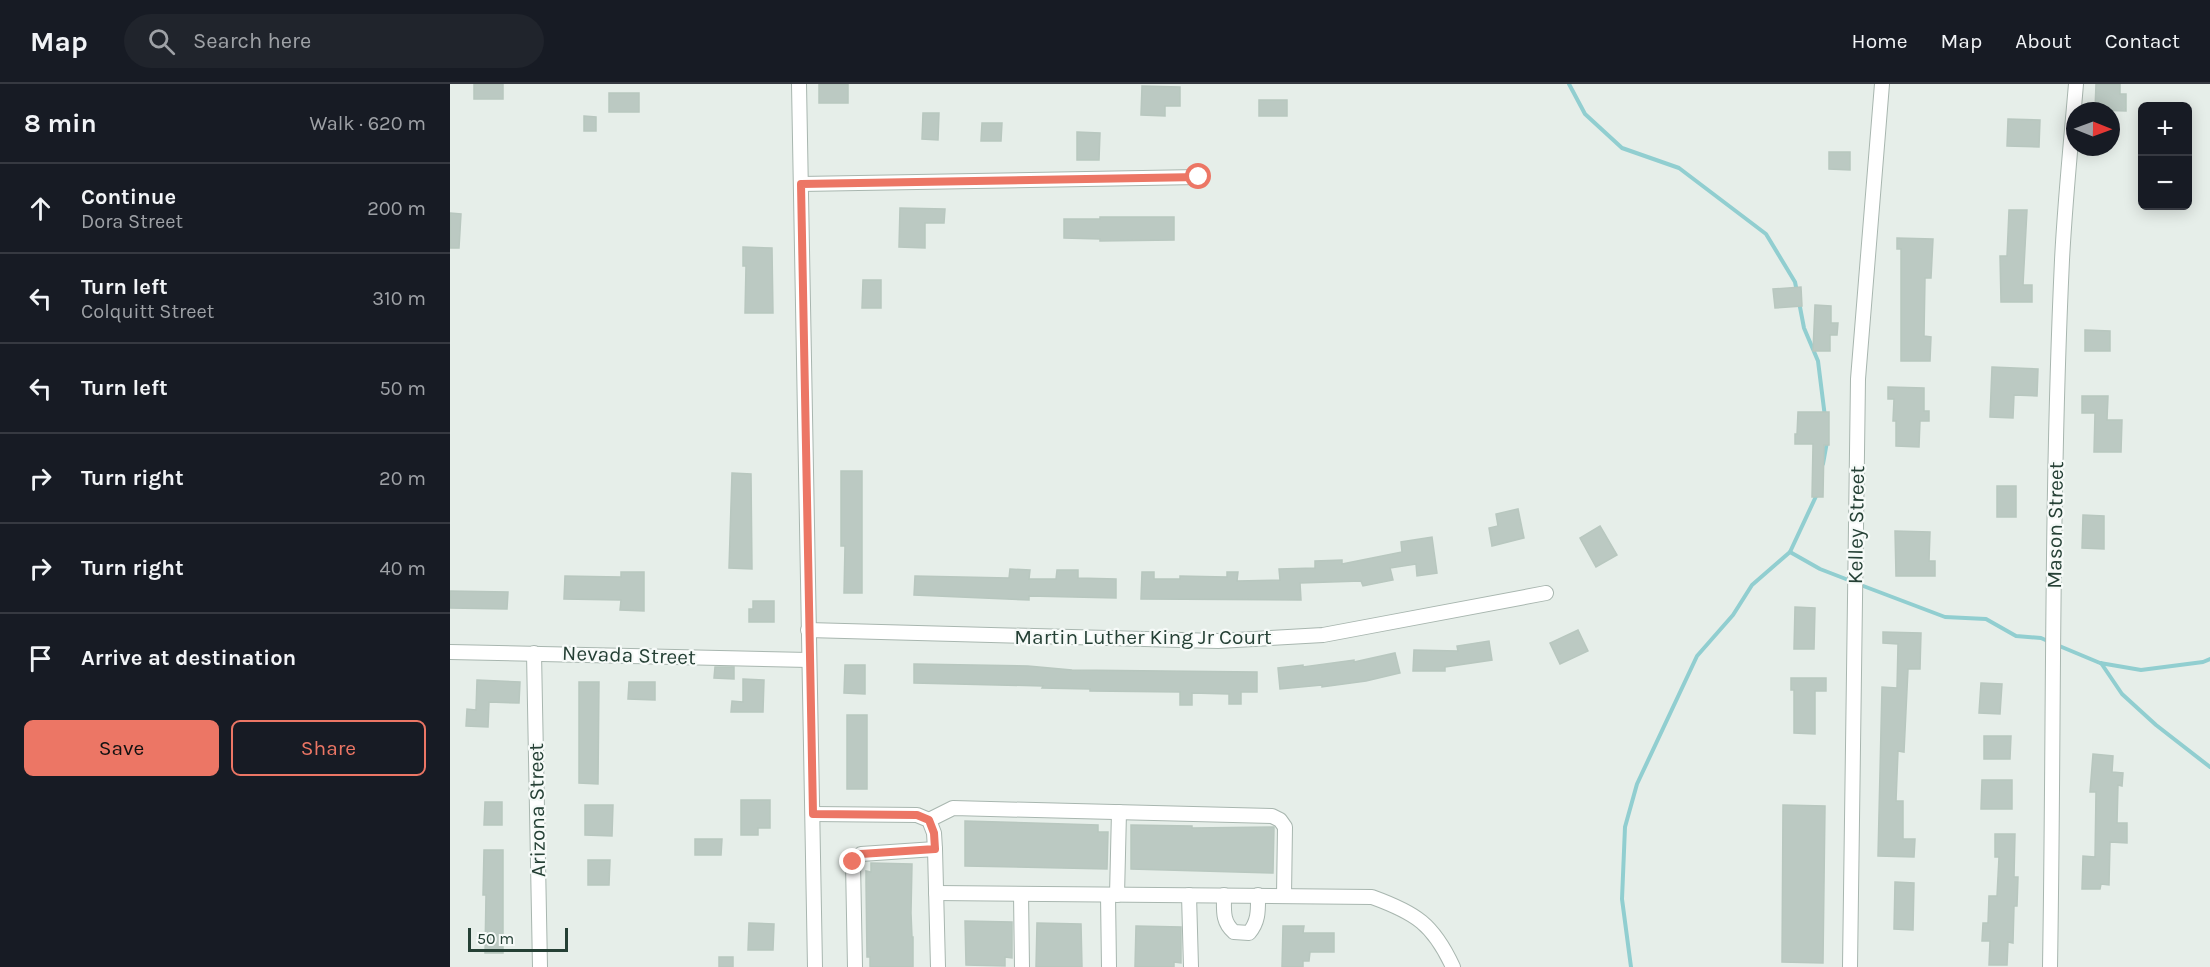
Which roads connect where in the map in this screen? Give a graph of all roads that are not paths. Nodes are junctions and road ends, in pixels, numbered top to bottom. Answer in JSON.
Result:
{"nodes":[{"id":1,"x":799,"y":84,"type":"edge"},
{"id":2,"x":1882,"y":84,"type":"edge"},
{"id":3,"x":2076,"y":84,"type":"edge"},
{"id":4,"x":1199,"y":177,"type":"dead end"},
{"id":5,"x":801,"y":184,"type":"junction"},
{"id":6,"x":1546,"y":593,"type":"dead end"},
{"id":7,"x":808,"y":630,"type":"junction"},
{"id":8,"x":450,"y":652,"type":"edge"},
{"id":9,"x":534,"y":653,"type":"junction"},
{"id":10,"x":808,"y":660,"type":"junction"},
{"id":11,"x":1119,"y":812,"type":"junction"},
{"id":12,"x":813,"y":814,"type":"junction"},
{"id":13,"x":929,"y":820,"type":"junction"},
{"id":14,"x":935,"y":849,"type":"junction"},
{"id":15,"x":936,"y":894,"type":"junction"},
{"id":16,"x":1021,"y":894,"type":"junction"},
{"id":17,"x":1112,"y":895,"type":"junction"},
{"id":18,"x":1189,"y":895,"type":"junction"},
{"id":19,"x":1224,"y":895,"type":"junction"},
{"id":20,"x":1257,"y":895,"type":"junction"},
{"id":21,"x":1284,"y":895,"type":"junction"},
{"id":22,"x":540,"y":967,"type":"edge"},
{"id":23,"x":816,"y":967,"type":"edge"},
{"id":24,"x":855,"y":967,"type":"edge"},
{"id":25,"x":938,"y":967,"type":"edge"},
{"id":26,"x":1022,"y":967,"type":"edge"},
{"id":27,"x":1109,"y":967,"type":"edge"},
{"id":28,"x":1191,"y":967,"type":"edge"},
{"id":29,"x":1452,"y":967,"type":"edge"},
{"id":30,"x":1850,"y":967,"type":"edge"},
{"id":31,"x":2050,"y":967,"type":"edge"}],
"edges":[{"from":1,"to":5,"type":"street"},
{"from":2,"to":30,"type":"street","name":"Kelley Street"},
{"from":3,"to":31,"type":"street","name":"Mason Street"},
{"from":4,"to":5,"type":"street"},
{"from":5,"to":7,"type":"street"},
{"from":6,"to":7,"type":"street","name":"Martin Luther King Jr Court"},
{"from":7,"to":10,"type":"street"},
{"from":8,"to":9,"type":"street","name":"Nevada Street"},
{"from":9,"to":10,"type":"street","name":"Nevada Street"},
{"from":9,"to":22,"type":"street","name":"Arizona Street"},
{"from":10,"to":12,"type":"street"},
{"from":11,"to":13,"type":"street"},
{"from":11,"to":17,"type":"street"},
{"from":11,"to":21,"type":"street"},
{"from":12,"to":13,"type":"street"},
{"from":12,"to":23,"type":"street"},
{"from":13,"to":14,"type":"street"},
{"from":14,"to":15,"type":"street"},
{"from":14,"to":24,"type":"street"},
{"from":15,"to":16,"type":"street"},
{"from":15,"to":25,"type":"street"},
{"from":16,"to":17,"type":"street"},
{"from":16,"to":26,"type":"street"},
{"from":17,"to":18,"type":"street"},
{"from":17,"to":27,"type":"street"},
{"from":18,"to":19,"type":"street"},
{"from":18,"to":28,"type":"street"},
{"from":19,"to":20,"type":"street"},
{"from":19,"to":20,"type":"street"},
{"from":20,"to":21,"type":"street"},
{"from":21,"to":29,"type":"street"}]}
